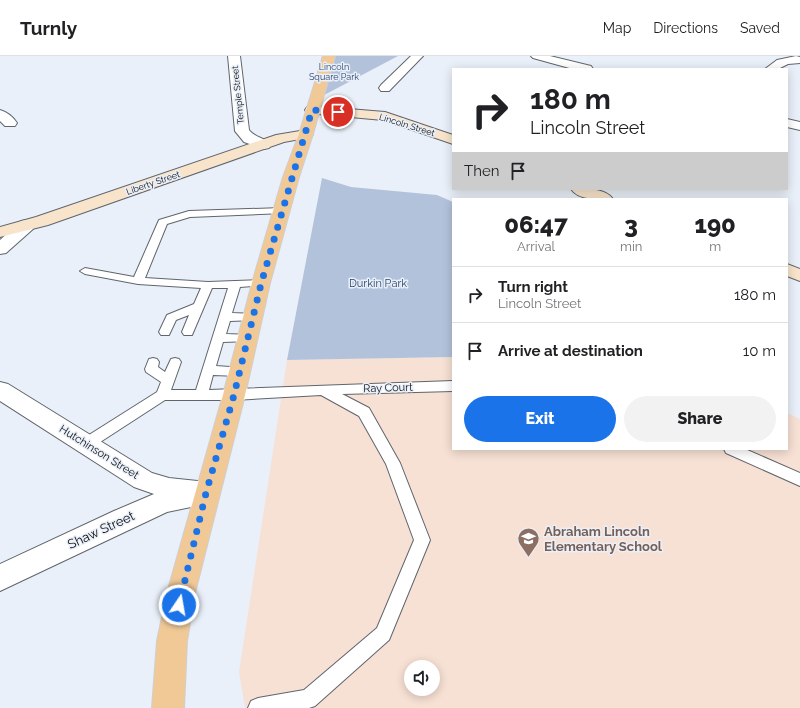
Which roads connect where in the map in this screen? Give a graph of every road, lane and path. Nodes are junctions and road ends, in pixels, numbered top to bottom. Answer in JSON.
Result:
{"nodes":[{"id":1,"x":234,"y":56,"type":"edge"},
{"id":2,"x":329,"y":56,"type":"edge"},
{"id":3,"x":417,"y":56,"type":"edge"},
{"id":4,"x":537,"y":56,"type":"edge"},
{"id":5,"x":800,"y":60,"type":"edge"},
{"id":6,"x":583,"y":68,"type":"edge"},
{"id":7,"x":772,"y":68,"type":"edge"},
{"id":8,"x":385,"y":88,"type":"dead end"},
{"id":9,"x":312,"y":110,"type":"junction"},
{"id":10,"x":0,"y":114,"type":"edge"},
{"id":11,"x":10,"y":123,"type":"dead end"},
{"id":12,"x":788,"y":123,"type":"edge"},
{"id":13,"x":800,"y":126,"type":"edge"},
{"id":14,"x":306,"y":134,"type":"junction"},
{"id":15,"x":452,"y":140,"type":"edge"},
{"id":16,"x":264,"y":145,"type":"junction"},
{"id":17,"x":582,"y":190,"type":"edge"},
{"id":18,"x":602,"y":198,"type":"edge"},
{"id":19,"x":282,"y":211,"type":"junction"},
{"id":20,"x":27,"y":225,"type":"junction"},
{"id":21,"x":0,"y":232,"type":"edge"},
{"id":22,"x":0,"y":249,"type":"edge"},
{"id":23,"x":788,"y":270,"type":"edge"},
{"id":24,"x":85,"y":271,"type":"dead end"},
{"id":25,"x":800,"y":275,"type":"edge"},
{"id":26,"x":138,"y":281,"type":"junction"},
{"id":27,"x":235,"y":284,"type":"junction"},
{"id":28,"x":261,"y":284,"type":"junction"},
{"id":29,"x":208,"y":285,"type":"junction"},
{"id":30,"x":198,"y":307,"type":"junction"},
{"id":31,"x":224,"y":317,"type":"junction"},
{"id":32,"x":252,"y":317,"type":"junction"},
{"id":33,"x":165,"y":332,"type":"dead end"},
{"id":34,"x":188,"y":332,"type":"dead end"},
{"id":35,"x":218,"y":338,"type":"junction"},
{"id":36,"x":247,"y":338,"type":"junction"},
{"id":37,"x":154,"y":362,"type":"dead end"},
{"id":38,"x":175,"y":362,"type":"dead end"},
{"id":39,"x":208,"y":370,"type":"junction"},
{"id":40,"x":239,"y":370,"type":"junction"},
{"id":41,"x":168,"y":380,"type":"junction"},
{"id":42,"x":452,"y":386,"type":"edge"},
{"id":43,"x":0,"y":390,"type":"edge"},
{"id":44,"x":323,"y":390,"type":"junction"},
{"id":45,"x":201,"y":394,"type":"junction"},
{"id":46,"x":163,"y":395,"type":"junction"},
{"id":47,"x":234,"y":395,"type":"junction"},
{"id":48,"x":86,"y":444,"type":"junction"},
{"id":49,"x":733,"y":450,"type":"edge"},
{"id":50,"x":800,"y":480,"type":"edge"},
{"id":51,"x":206,"y":493,"type":"junction"},
{"id":52,"x":0,"y":578,"type":"edge"},
{"id":53,"x":168,"y":708,"type":"edge"},
{"id":54,"x":258,"y":708,"type":"edge"}],
"edges":[{"from":1,"to":16,"type":"street","name":"Temple Street"},
{"from":2,"to":9,"type":"main road"},
{"from":3,"to":8,"type":"street"},
{"from":4,"to":6,"type":"street"},
{"from":5,"to":7,"type":"street"},
{"from":9,"to":14,"type":"main road"},
{"from":9,"to":15,"type":"street","name":"Lincoln Street"},
{"from":10,"to":11,"type":"street"},
{"from":12,"to":13,"type":"street"},
{"from":14,"to":16,"type":"street","name":"Liberty Street"},
{"from":14,"to":19,"type":"main road"},
{"from":16,"to":20,"type":"street","name":"Liberty Street"},
{"from":17,"to":18,"type":"street"},
{"from":19,"to":26,"type":"lane"},
{"from":19,"to":28,"type":"main road"},
{"from":20,"to":21,"type":"street","name":"Liberty Street"},
{"from":20,"to":22,"type":"street"},
{"from":23,"to":25,"type":"street"},
{"from":24,"to":26,"type":"lane"},
{"from":26,"to":29,"type":"lane"},
{"from":27,"to":28,"type":"lane"},
{"from":27,"to":29,"type":"lane"},
{"from":27,"to":31,"type":"lane"},
{"from":28,"to":32,"type":"main road"},
{"from":29,"to":30,"type":"lane"},
{"from":30,"to":33,"type":"lane"},
{"from":30,"to":34,"type":"lane"},
{"from":31,"to":32,"type":"lane"},
{"from":31,"to":35,"type":"lane"},
{"from":32,"to":36,"type":"main road"},
{"from":35,"to":36,"type":"lane"},
{"from":35,"to":39,"type":"lane"},
{"from":36,"to":40,"type":"main road"},
{"from":37,"to":41,"type":"lane"},
{"from":38,"to":41,"type":"lane"},
{"from":39,"to":40,"type":"lane"},
{"from":39,"to":45,"type":"lane"},
{"from":40,"to":47,"type":"main road"},
{"from":41,"to":46,"type":"lane"},
{"from":42,"to":44,"type":"lane","name":"Ray Court"},
{"from":43,"to":48,"type":"street","name":"Hutchinson Street"},
{"from":44,"to":47,"type":"lane","name":"Ray Court"},
{"from":44,"to":54,"type":"lane"},
{"from":45,"to":46,"type":"lane","name":"Ray Court"},
{"from":45,"to":47,"type":"lane","name":"Ray Court"},
{"from":46,"to":48,"type":"lane"},
{"from":47,"to":51,"type":"main road"},
{"from":48,"to":51,"type":"street","name":"Hutchinson Street"},
{"from":49,"to":50,"type":"lane"},
{"from":51,"to":52,"type":"street","name":"Shaw Street"},
{"from":51,"to":53,"type":"main road"}]}
